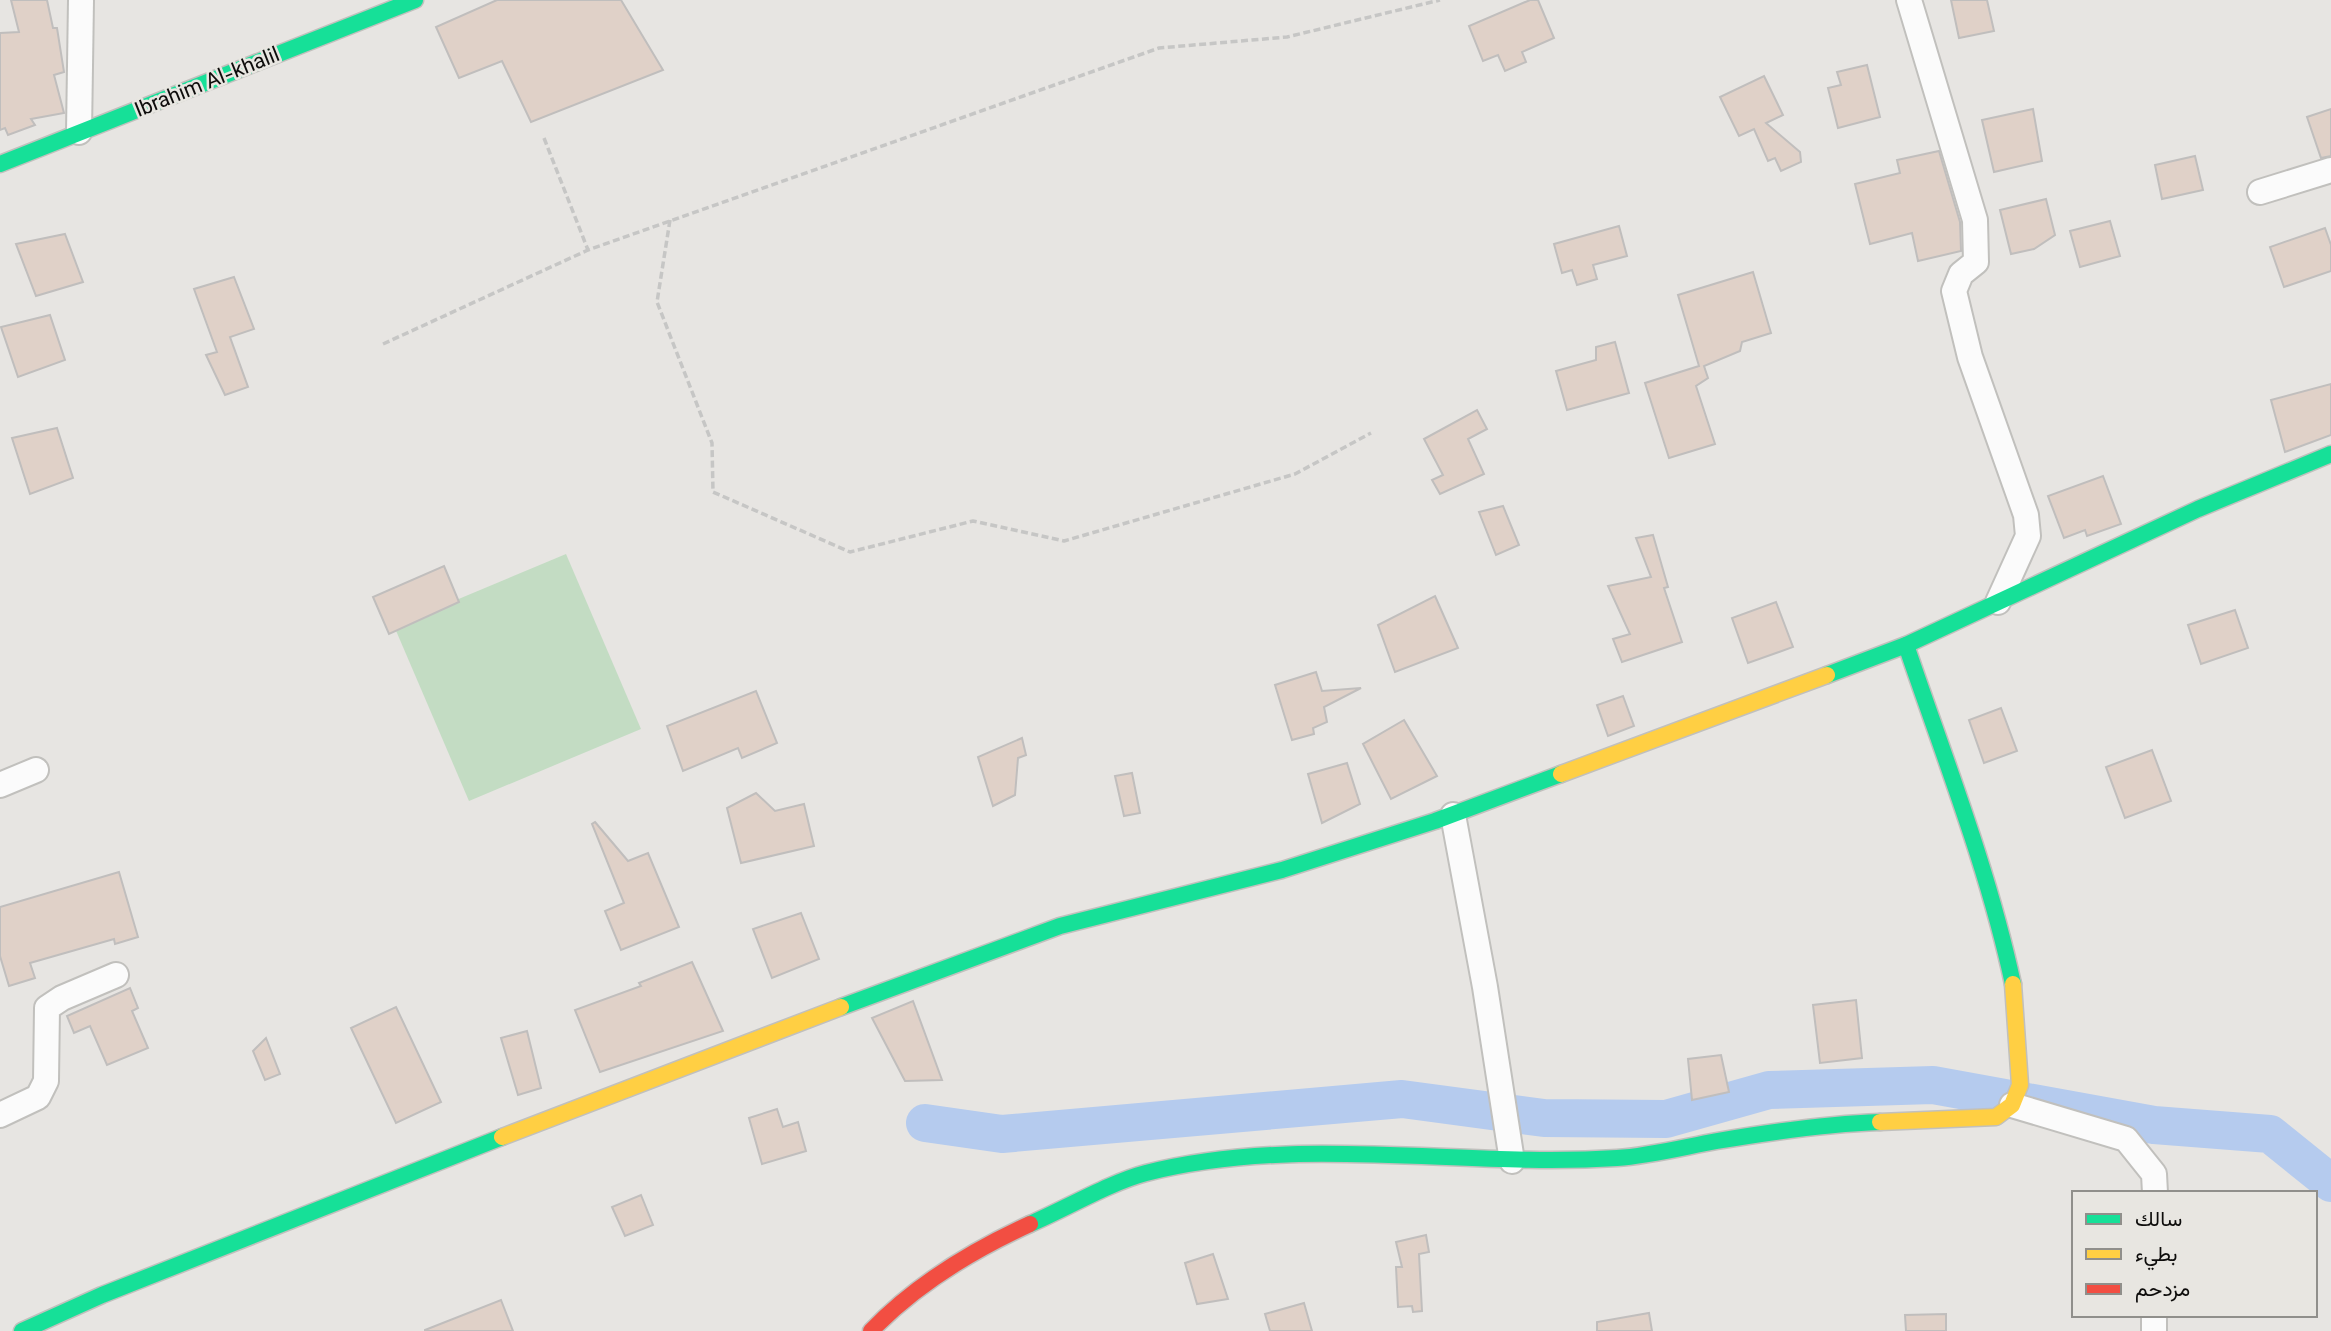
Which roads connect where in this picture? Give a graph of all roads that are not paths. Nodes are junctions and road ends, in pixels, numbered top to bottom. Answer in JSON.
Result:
{"nodes":[{"id":1,"x":82,"y":0,"type":"edge"},
{"id":2,"x":415,"y":0,"type":"edge"},
{"id":3,"x":1909,"y":0,"type":"edge"},
{"id":4,"x":79,"y":132,"type":"junction"},
{"id":5,"x":0,"y":164,"type":"edge"},
{"id":6,"x":2331,"y":170,"type":"edge"},
{"id":7,"x":2260,"y":192,"type":"dead end"},
{"id":8,"x":2331,"y":454,"type":"edge"},
{"id":9,"x":1998,"y":602,"type":"junction"},
{"id":10,"x":1906,"y":645,"type":"junction"},
{"id":11,"x":36,"y":771,"type":"dead end"},
{"id":12,"x":0,"y":785,"type":"edge"},
{"id":13,"x":1453,"y":815,"type":"junction"},
{"id":14,"x":116,"y":975,"type":"dead end"},
{"id":15,"x":2012,"y":1105,"type":"junction"},
{"id":16,"x":0,"y":1115,"type":"edge"},
{"id":17,"x":1512,"y":1161,"type":"junction"},
{"id":18,"x":2155,"y":1191,"type":"edge"},
{"id":19,"x":22,"y":1331,"type":"edge"},
{"id":20,"x":871,"y":1331,"type":"edge"}],
"edges":[{"from":1,"to":4,"type":"street"},
{"from":2,"to":4,"type":"street","name":"Ibrahim Al-khalil"},
{"from":3,"to":9,"type":"street"},
{"from":4,"to":5,"type":"street","name":"Ibrahim Al-khalil"},
{"from":6,"to":7,"type":"street"},
{"from":8,"to":9,"type":"street"},
{"from":9,"to":10,"type":"street"},
{"from":10,"to":13,"type":"street"},
{"from":10,"to":15,"type":"street"},
{"from":11,"to":12,"type":"street"},
{"from":13,"to":17,"type":"street"},
{"from":13,"to":19,"type":"street"},
{"from":14,"to":16,"type":"street"},
{"from":15,"to":17,"type":"street"},
{"from":15,"to":18,"type":"street"},
{"from":17,"to":20,"type":"street"}]}
